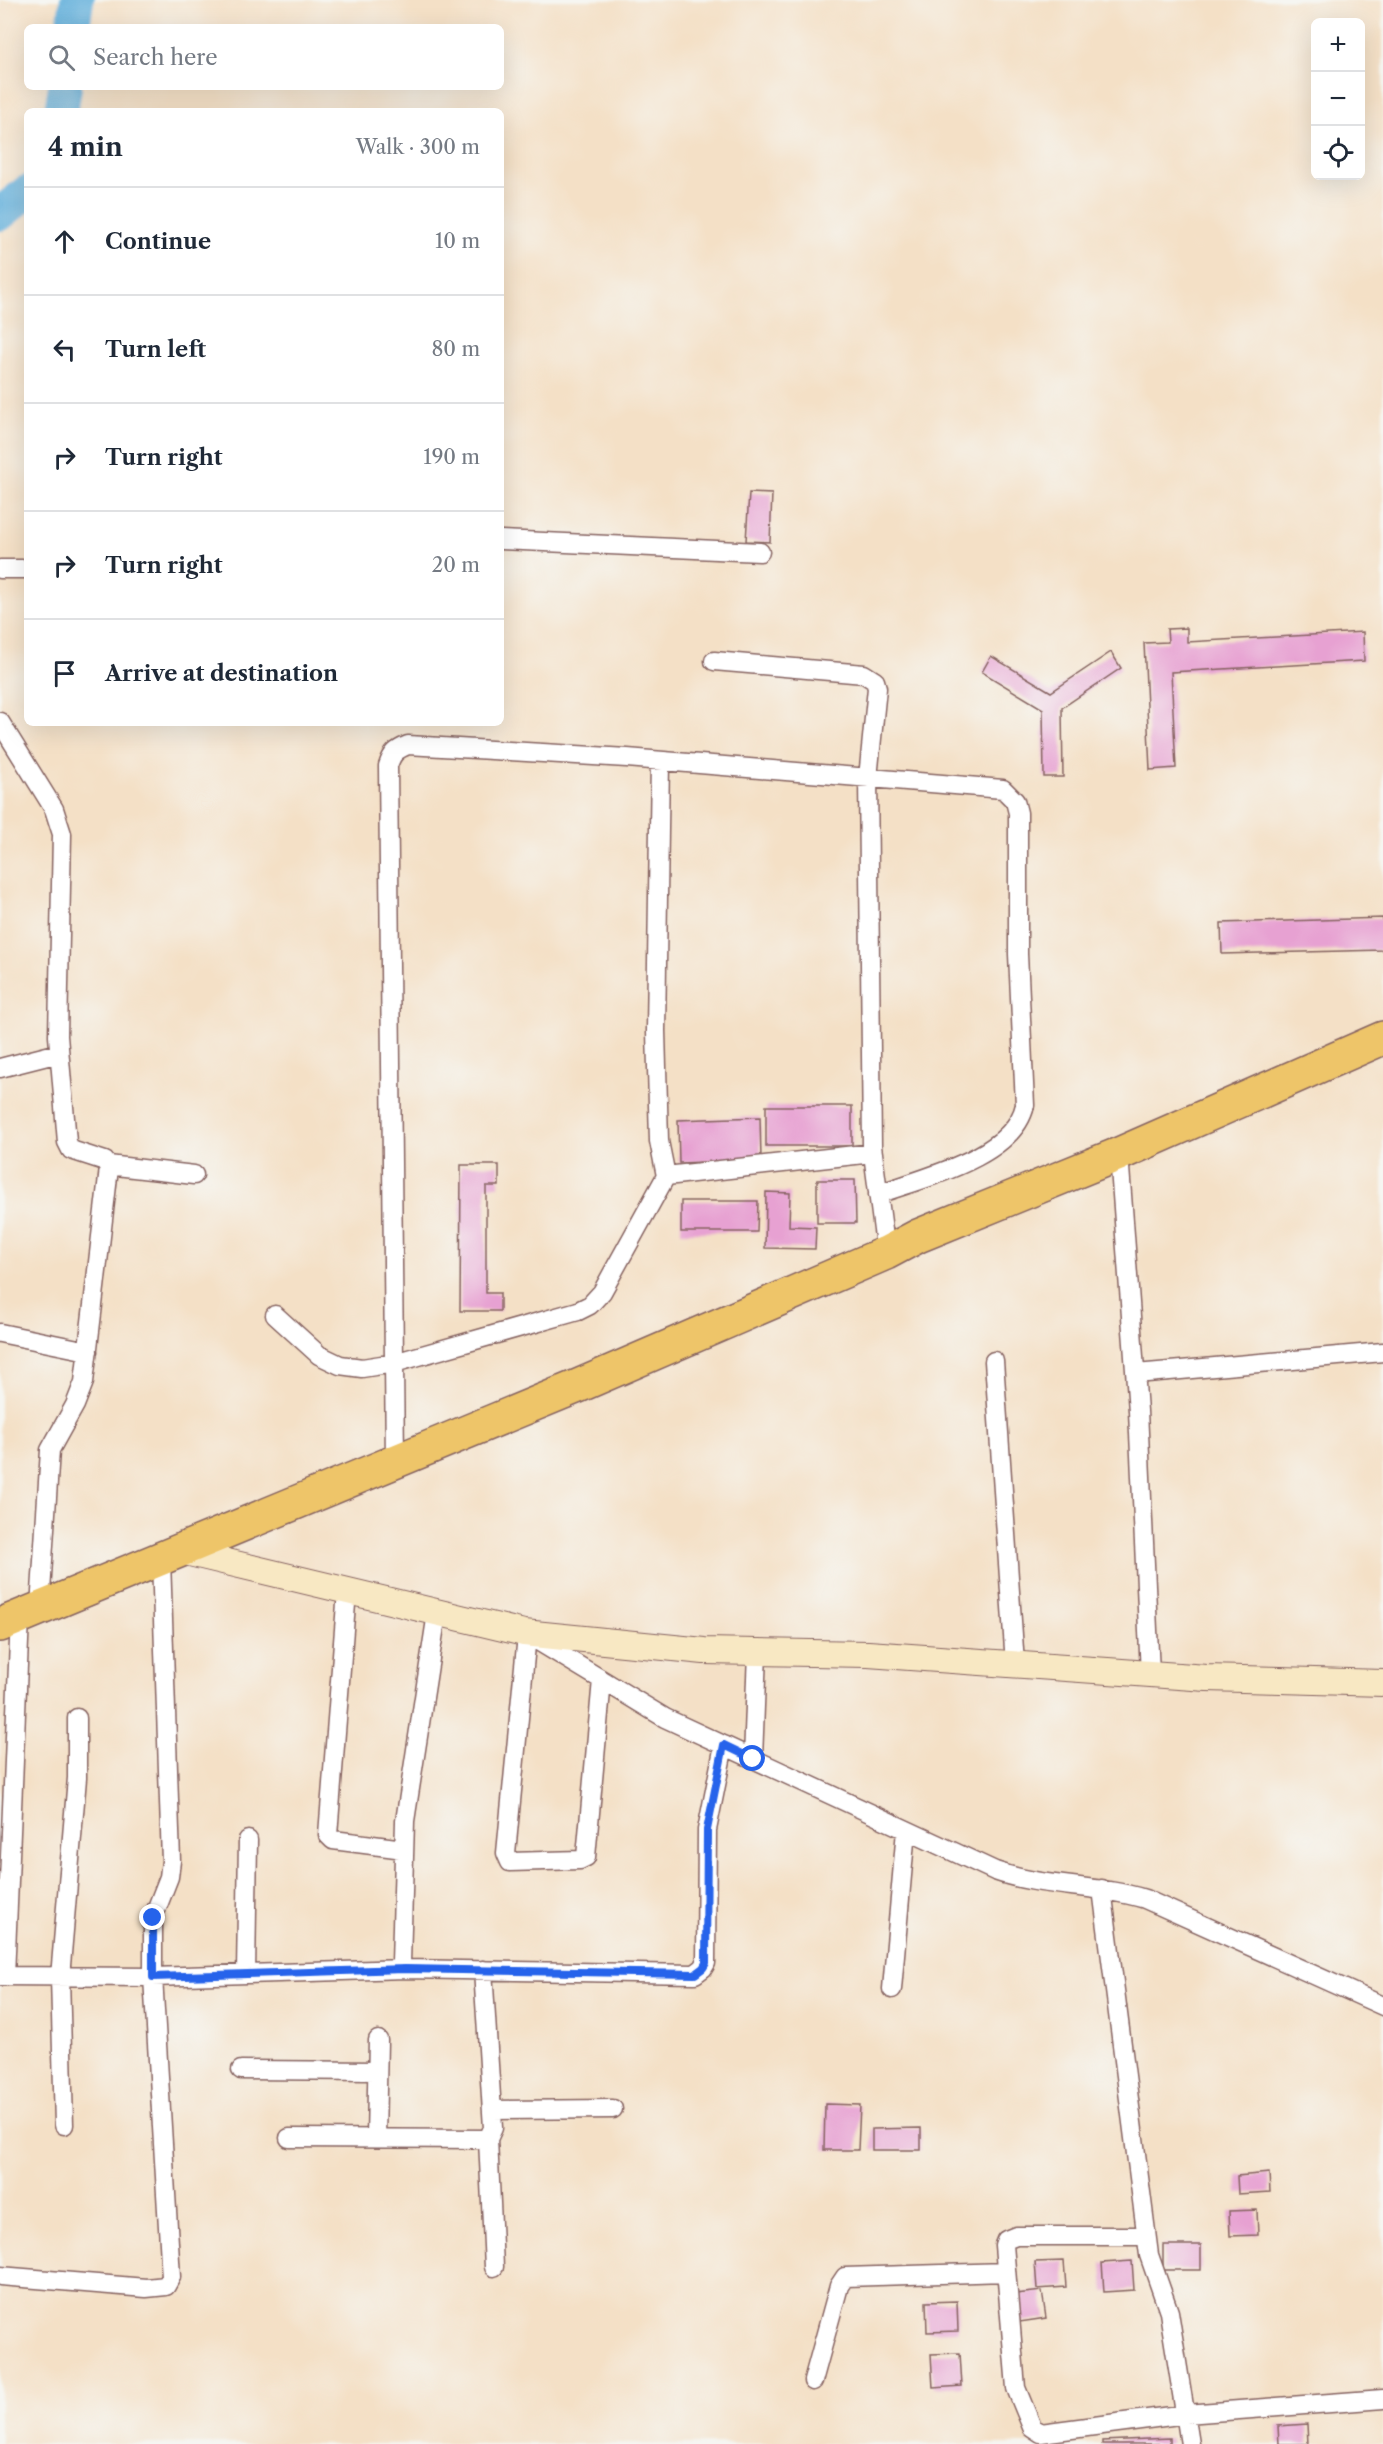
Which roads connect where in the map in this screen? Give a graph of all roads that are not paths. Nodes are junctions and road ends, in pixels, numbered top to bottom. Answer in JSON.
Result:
{"nodes":[{"id":1,"x":504,"y":540,"type":"edge"},
{"id":2,"x":760,"y":552,"type":"dead end"},
{"id":3,"x":0,"y":569,"type":"edge"},
{"id":4,"x":24,"y":569,"type":"edge"},
{"id":5,"x":714,"y":661,"type":"dead end"},
{"id":6,"x":0,"y":722,"type":"edge"},
{"id":7,"x":660,"y":761,"type":"junction"},
{"id":8,"x":868,"y":778,"type":"junction"},
{"id":9,"x":1383,"y":1038,"type":"edge"},
{"id":10,"x":59,"y":1053,"type":"junction"},
{"id":11,"x":0,"y":1068,"type":"edge"},
{"id":12,"x":873,"y":1153,"type":"junction"},
{"id":13,"x":1119,"y":1154,"type":"junction"},
{"id":14,"x":108,"y":1165,"type":"junction"},
{"id":15,"x":194,"y":1175,"type":"dead end"},
{"id":16,"x":666,"y":1176,"type":"junction"},
{"id":17,"x":878,"y":1194,"type":"junction"},
{"id":18,"x":886,"y":1253,"type":"junction"},
{"id":19,"x":275,"y":1315,"type":"dead end"},
{"id":20,"x":0,"y":1333,"type":"edge"},
{"id":21,"x":88,"y":1351,"type":"junction"},
{"id":22,"x":1383,"y":1352,"type":"edge"},
{"id":23,"x":994,"y":1361,"type":"dead end"},
{"id":24,"x":394,"y":1363,"type":"junction"},
{"id":25,"x":1136,"y":1374,"type":"junction"},
{"id":26,"x":395,"y":1461,"type":"junction"},
{"id":27,"x":171,"y":1555,"type":"junction"},
{"id":28,"x":347,"y":1591,"type":"junction"},
{"id":29,"x":437,"y":1613,"type":"junction"},
{"id":30,"x":13,"y":1615,"type":"edge"},
{"id":31,"x":525,"y":1634,"type":"junction"},
{"id":32,"x":757,"y":1652,"type":"junction"},
{"id":33,"x":1015,"y":1664,"type":"junction"},
{"id":34,"x":1150,"y":1674,"type":"junction"},
{"id":35,"x":602,"y":1680,"type":"junction"},
{"id":36,"x":1383,"y":1683,"type":"edge"},
{"id":37,"x":77,"y":1718,"type":"dead end"},
{"id":38,"x":724,"y":1745,"type":"junction"},
{"id":39,"x":753,"y":1759,"type":"junction"},
{"id":40,"x":906,"y":1830,"type":"junction"},
{"id":41,"x":248,"y":1840,"type":"dead end"},
{"id":42,"x":404,"y":1850,"type":"junction"},
{"id":43,"x":1102,"y":1889,"type":"junction"},
{"id":44,"x":405,"y":1969,"type":"junction"},
{"id":45,"x":483,"y":1970,"type":"junction"},
{"id":46,"x":246,"y":1974,"type":"junction"},
{"id":47,"x":3,"y":1976,"type":"edge"},
{"id":48,"x":60,"y":1977,"type":"junction"},
{"id":49,"x":153,"y":1977,"type":"junction"},
{"id":50,"x":892,"y":1989,"type":"dead end"},
{"id":51,"x":1383,"y":2007,"type":"edge"},
{"id":52,"x":378,"y":2040,"type":"dead end"},
{"id":53,"x":241,"y":2070,"type":"dead end"},
{"id":54,"x":377,"y":2071,"type":"junction"},
{"id":55,"x":612,"y":2109,"type":"dead end"},
{"id":56,"x":492,"y":2110,"type":"junction"},
{"id":57,"x":64,"y":2125,"type":"dead end"},
{"id":58,"x":289,"y":2138,"type":"dead end"},
{"id":59,"x":376,"y":2138,"type":"junction"},
{"id":60,"x":488,"y":2139,"type":"junction"},
{"id":61,"x":1146,"y":2236,"type":"junction"},
{"id":62,"x":494,"y":2267,"type":"dead end"},
{"id":63,"x":1006,"y":2272,"type":"junction"},
{"id":64,"x":0,"y":2276,"type":"edge"},
{"id":65,"x":813,"y":2380,"type":"dead end"},
{"id":66,"x":1383,"y":2398,"type":"edge"},
{"id":67,"x":1186,"y":2414,"type":"junction"},
{"id":68,"x":1190,"y":2444,"type":"edge"}],
"edges":[{"from":1,"to":2,"type":"street"},
{"from":3,"to":4,"type":"street"},
{"from":5,"to":8,"type":"street"},
{"from":6,"to":10,"type":"street"},
{"from":7,"to":8,"type":"street"},
{"from":7,"to":16,"type":"street"},
{"from":7,"to":24,"type":"street"},
{"from":8,"to":12,"type":"street"},
{"from":8,"to":17,"type":"street"},
{"from":9,"to":13,"type":"highway"},
{"from":10,"to":11,"type":"street"},
{"from":10,"to":14,"type":"street"},
{"from":12,"to":16,"type":"street"},
{"from":12,"to":17,"type":"street"},
{"from":13,"to":18,"type":"highway"},
{"from":13,"to":25,"type":"street"},
{"from":14,"to":15,"type":"street"},
{"from":14,"to":21,"type":"street"},
{"from":16,"to":24,"type":"street"},
{"from":17,"to":18,"type":"street"},
{"from":18,"to":26,"type":"highway"},
{"from":19,"to":24,"type":"street"},
{"from":20,"to":21,"type":"street"},
{"from":21,"to":30,"type":"street"},
{"from":22,"to":25,"type":"street"},
{"from":23,"to":33,"type":"street"},
{"from":24,"to":26,"type":"street"},
{"from":25,"to":34,"type":"street"},
{"from":26,"to":27,"type":"highway"},
{"from":27,"to":28,"type":"street"},
{"from":27,"to":30,"type":"highway"},
{"from":27,"to":49,"type":"street"},
{"from":28,"to":29,"type":"street"},
{"from":28,"to":42,"type":"street"},
{"from":29,"to":31,"type":"street"},
{"from":29,"to":42,"type":"street"},
{"from":30,"to":47,"type":"street"},
{"from":31,"to":32,"type":"street"},
{"from":31,"to":35,"type":"street"},
{"from":31,"to":35,"type":"street"},
{"from":32,"to":33,"type":"street"},
{"from":32,"to":39,"type":"street"},
{"from":33,"to":34,"type":"street"},
{"from":34,"to":36,"type":"street"},
{"from":35,"to":38,"type":"street"},
{"from":37,"to":48,"type":"street"},
{"from":38,"to":39,"type":"street"},
{"from":38,"to":45,"type":"street"},
{"from":39,"to":40,"type":"street"},
{"from":40,"to":43,"type":"street"},
{"from":40,"to":50,"type":"street"},
{"from":41,"to":46,"type":"street"},
{"from":42,"to":44,"type":"street"},
{"from":43,"to":51,"type":"street"},
{"from":43,"to":61,"type":"street"},
{"from":44,"to":45,"type":"street"},
{"from":44,"to":46,"type":"street"},
{"from":45,"to":56,"type":"street"},
{"from":46,"to":49,"type":"street"},
{"from":47,"to":48,"type":"street"},
{"from":48,"to":49,"type":"street"},
{"from":48,"to":57,"type":"street"},
{"from":49,"to":64,"type":"street"},
{"from":52,"to":54,"type":"street"},
{"from":53,"to":54,"type":"street"},
{"from":54,"to":59,"type":"street"},
{"from":55,"to":56,"type":"street"},
{"from":56,"to":60,"type":"street"},
{"from":58,"to":59,"type":"street"},
{"from":59,"to":60,"type":"street"},
{"from":60,"to":62,"type":"street"},
{"from":61,"to":63,"type":"street"},
{"from":61,"to":67,"type":"street"},
{"from":63,"to":65,"type":"street"},
{"from":63,"to":67,"type":"street"},
{"from":66,"to":67,"type":"street"},
{"from":67,"to":68,"type":"street"}]}
